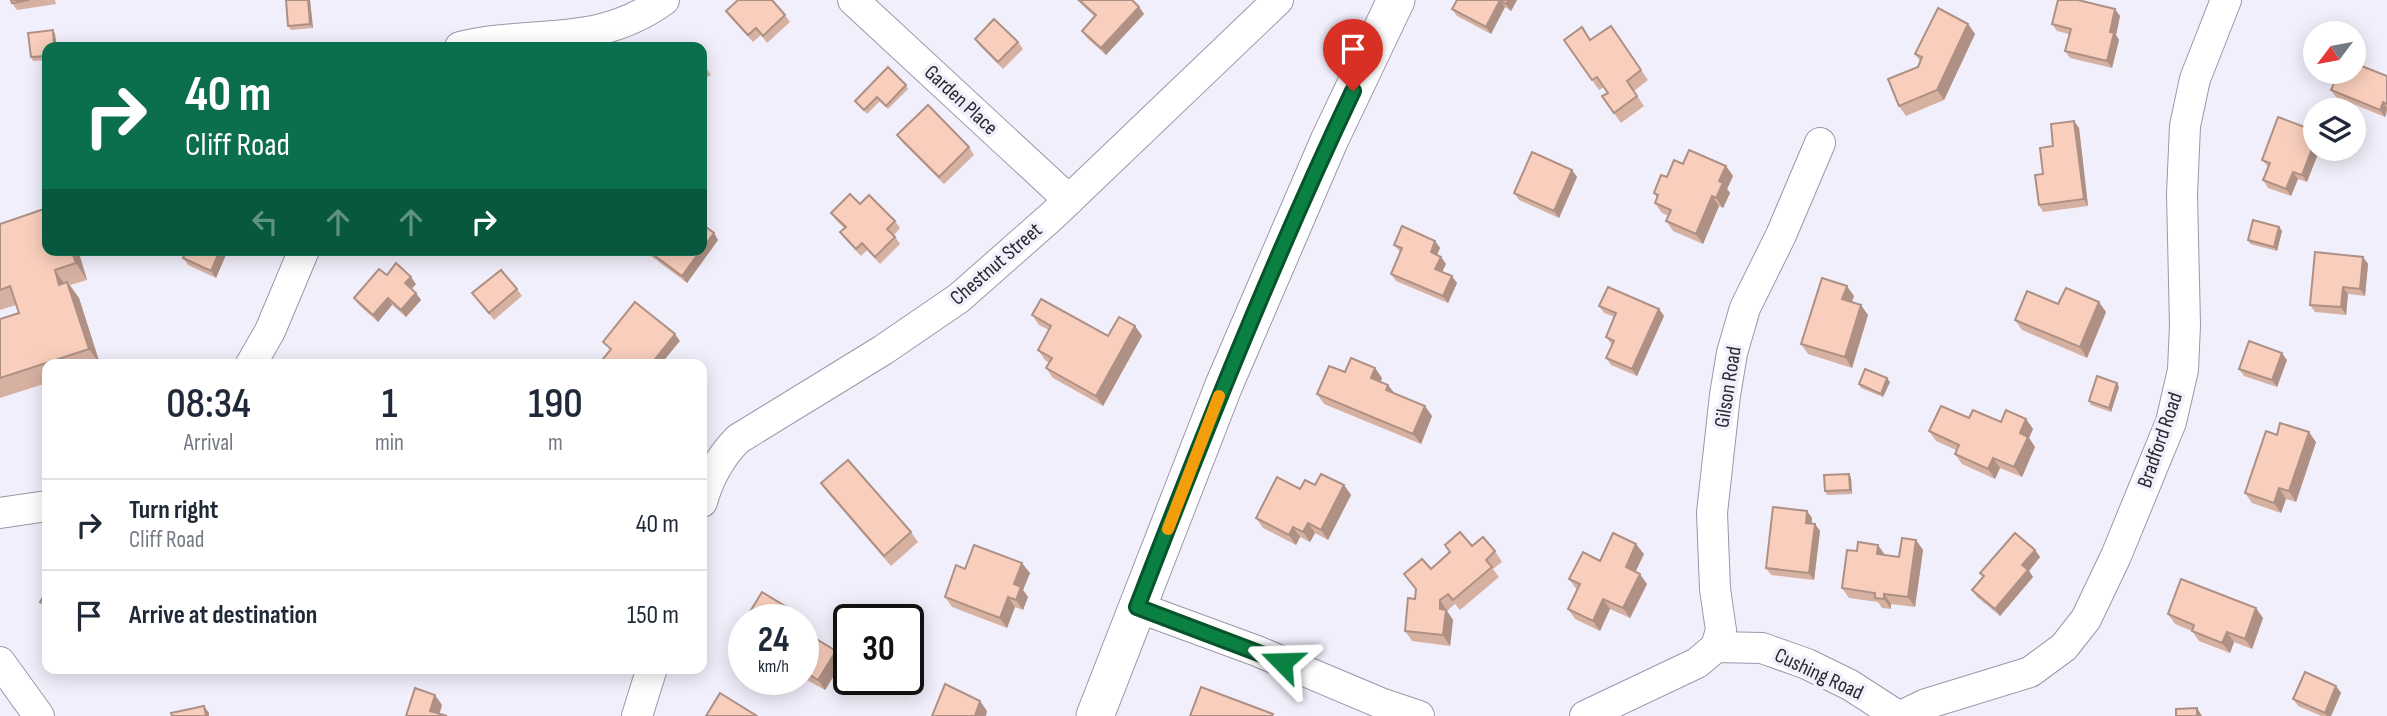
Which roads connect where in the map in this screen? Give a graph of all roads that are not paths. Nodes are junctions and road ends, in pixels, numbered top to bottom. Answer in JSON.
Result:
{"nodes":[{"id":1,"x":664,"y":0,"type":"edge"},
{"id":2,"x":853,"y":0,"type":"edge"},
{"id":3,"x":1278,"y":0,"type":"edge"},
{"id":4,"x":1396,"y":0,"type":"edge"},
{"id":5,"x":2226,"y":0,"type":"edge"},
{"id":6,"x":483,"y":42,"type":"edge"},
{"id":7,"x":1820,"y":143,"type":"dead end"},
{"id":8,"x":1069,"y":200,"type":"junction"},
{"id":9,"x":302,"y":256,"type":"edge"},
{"id":10,"x":254,"y":359,"type":"edge"},
{"id":11,"x":707,"y":488,"type":"edge"},
{"id":12,"x":42,"y":507,"type":"edge"},
{"id":13,"x":0,"y":513,"type":"edge"},
{"id":14,"x":1137,"y":607,"type":"junction"},
{"id":15,"x":1716,"y":647,"type":"junction"},
{"id":16,"x":0,"y":662,"type":"edge"},
{"id":17,"x":650,"y":674,"type":"edge"},
{"id":18,"x":38,"y":716,"type":"edge"},
{"id":19,"x":637,"y":716,"type":"edge"},
{"id":20,"x":1095,"y":716,"type":"edge"},
{"id":21,"x":1419,"y":716,"type":"edge"},
{"id":22,"x":1585,"y":716,"type":"edge"},
{"id":23,"x":1899,"y":716,"type":"edge"}],
"edges":[{"from":1,"to":6,"type":"street"},
{"from":2,"to":8,"type":"street","name":"Garden Place"},
{"from":3,"to":8,"type":"street","name":"Chestnut Street"},
{"from":4,"to":14,"type":"street"},
{"from":5,"to":23,"type":"street","name":"Bradford Road"},
{"from":7,"to":15,"type":"street","name":"Gilson Road"},
{"from":8,"to":11,"type":"street","name":"Chestnut Street"},
{"from":9,"to":10,"type":"street"},
{"from":12,"to":13,"type":"street"},
{"from":14,"to":20,"type":"street"},
{"from":14,"to":21,"type":"street"},
{"from":15,"to":22,"type":"street"},
{"from":15,"to":23,"type":"street","name":"Cushing Road"},
{"from":16,"to":18,"type":"street"},
{"from":17,"to":19,"type":"street"}]}
